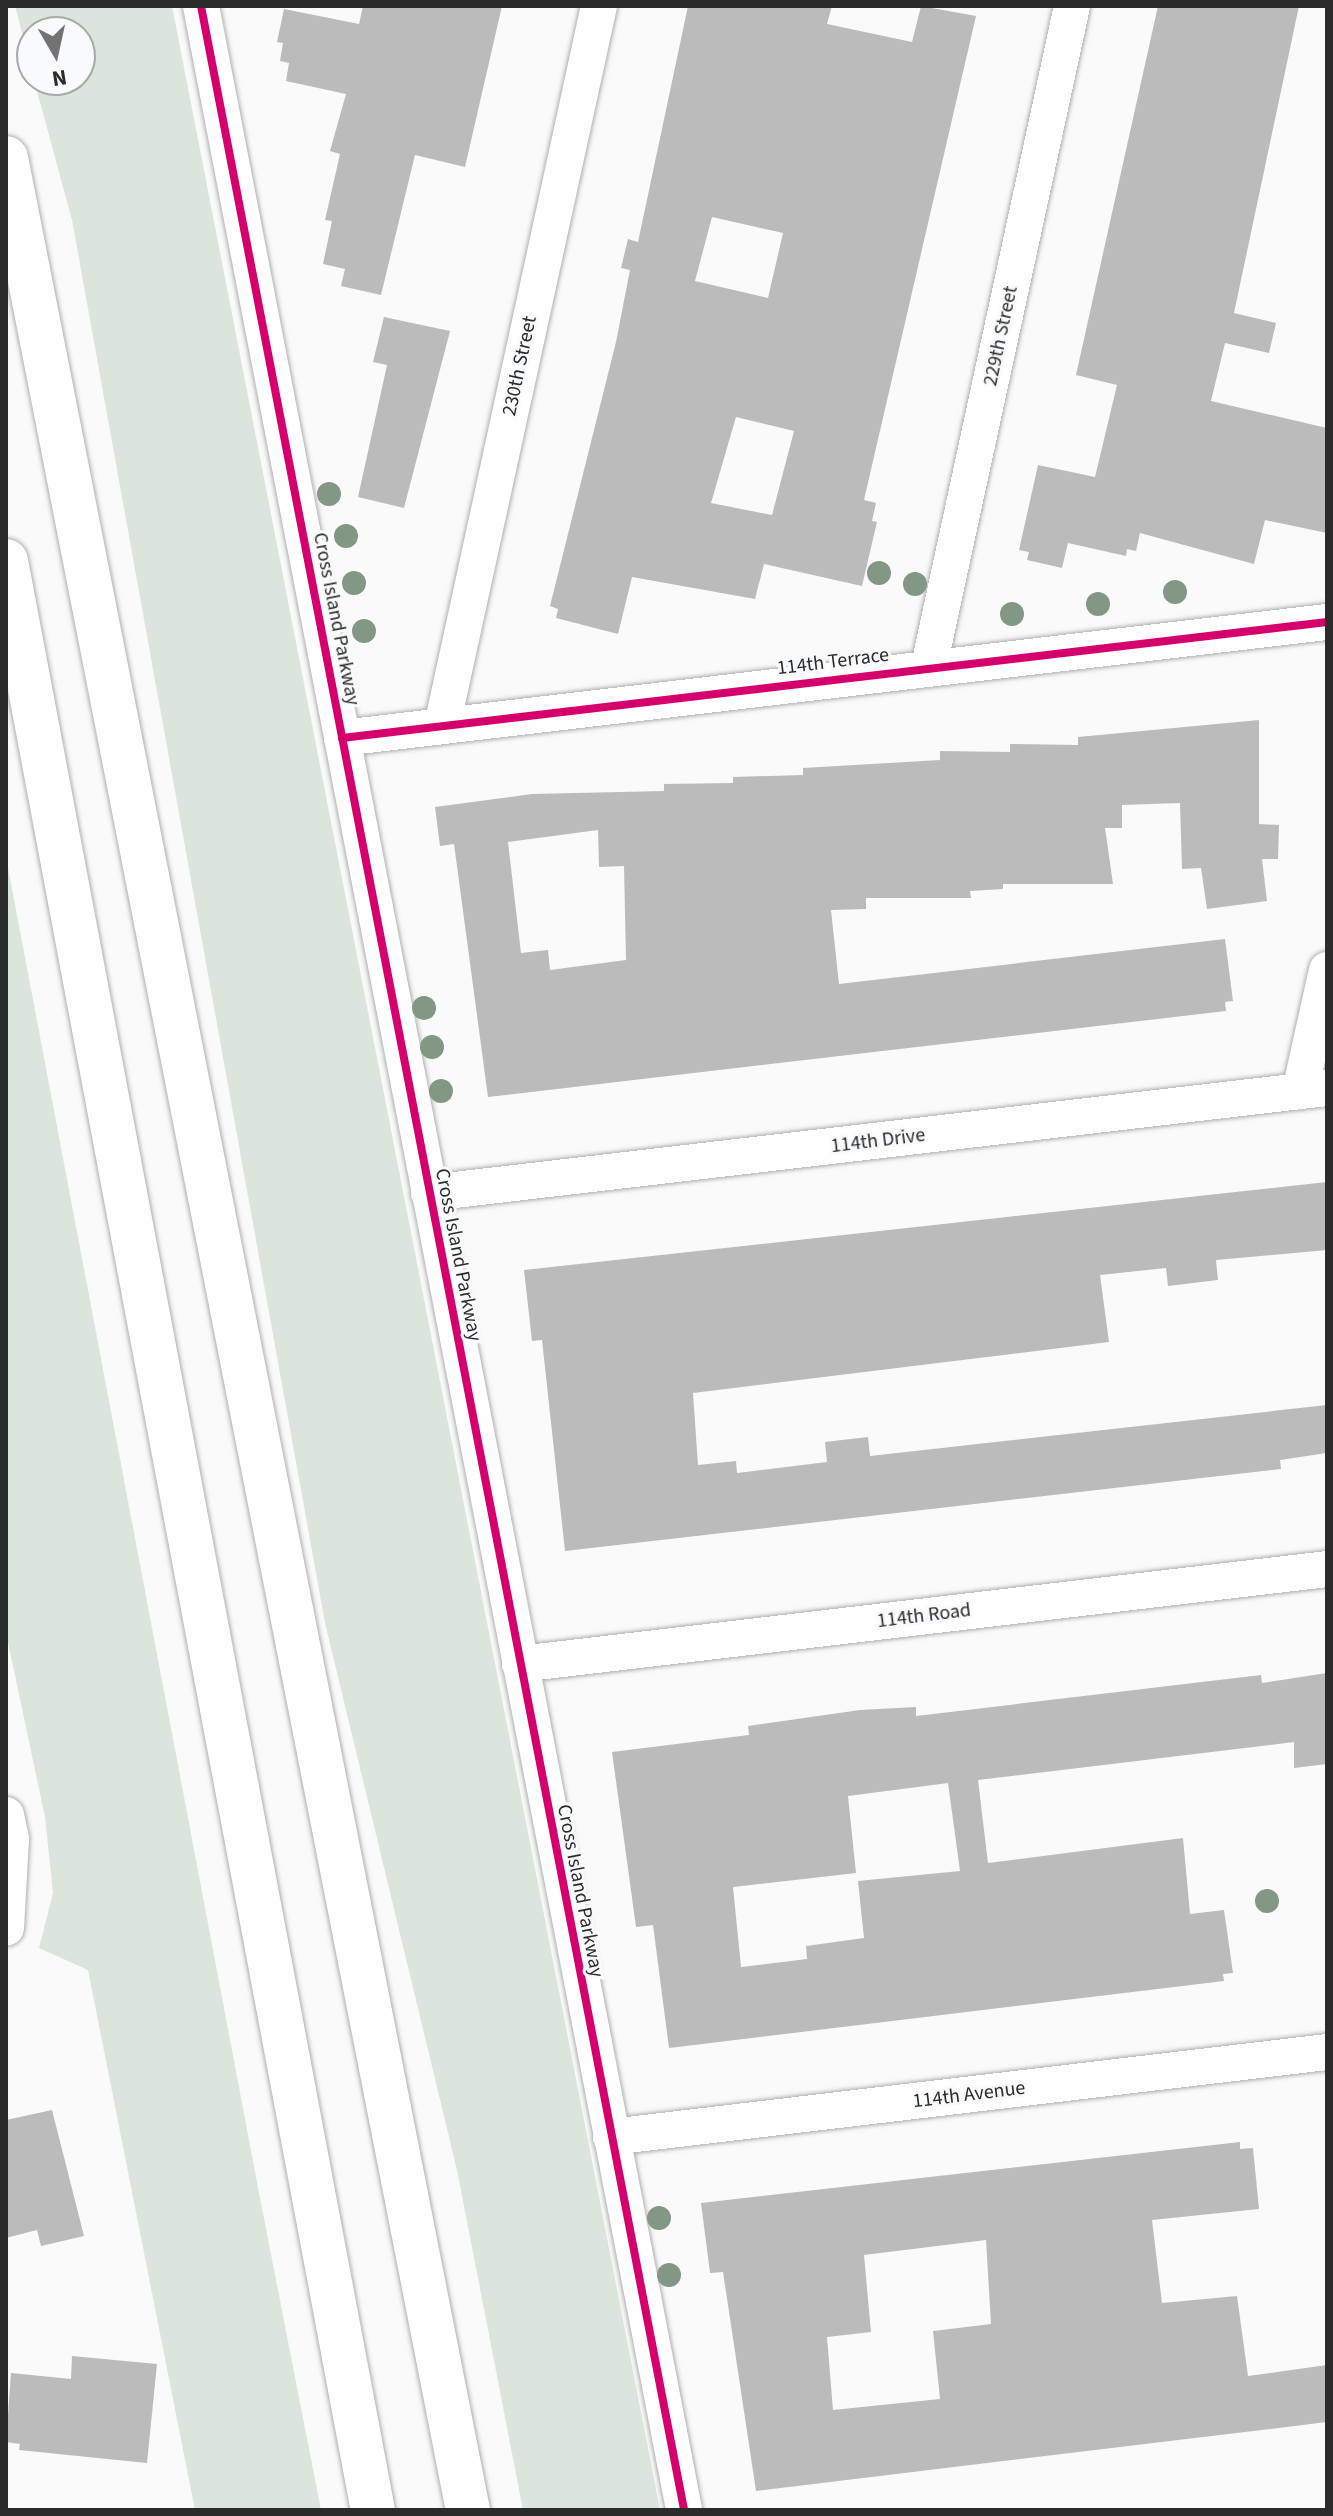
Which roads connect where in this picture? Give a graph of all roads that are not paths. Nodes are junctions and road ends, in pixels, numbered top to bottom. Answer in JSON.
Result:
{"nodes":[{"id":1,"x":201,"y":6,"type":"edge"},
{"id":2,"x":599,"y":6,"type":"edge"},
{"id":3,"x":1072,"y":6,"type":"edge"},
{"id":4,"x":6,"y":158,"type":"edge"},
{"id":5,"x":6,"y":561,"type":"edge"},
{"id":6,"x":1327,"y":622,"type":"edge"},
{"id":7,"x":929,"y":666,"type":"junction"},
{"id":8,"x":442,"y":726,"type":"junction"},
{"id":9,"x":342,"y":738,"type":"junction"},
{"id":10,"x":1327,"y":970,"type":"edge"},
{"id":11,"x":1314,"y":1089,"type":"edge"},
{"id":12,"x":429,"y":1193,"type":"junction"},
{"id":13,"x":1327,"y":1569,"type":"edge"},
{"id":14,"x":520,"y":1664,"type":"junction"},
{"id":15,"x":6,"y":1815,"type":"edge"},
{"id":16,"x":6,"y":1928,"type":"edge"},
{"id":17,"x":1327,"y":2052,"type":"edge"},
{"id":18,"x":611,"y":2137,"type":"junction"},
{"id":19,"x":373,"y":2510,"type":"edge"},
{"id":20,"x":468,"y":2510,"type":"edge"},
{"id":21,"x":684,"y":2510,"type":"edge"}],
"edges":[{"from":1,"to":9,"type":"street","name":"Cross Island Parkway"},
{"from":2,"to":8,"type":"street","name":"230th Street"},
{"from":3,"to":7,"type":"street","name":"229th Street"},
{"from":4,"to":20,"type":"highway"},
{"from":5,"to":19,"type":"highway"},
{"from":6,"to":7,"type":"street","name":"114th Terrace"},
{"from":7,"to":8,"type":"street","name":"114th Terrace"},
{"from":8,"to":9,"type":"street","name":"114th Terrace"},
{"from":9,"to":12,"type":"street","name":"Cross Island Parkway"},
{"from":10,"to":11,"type":"street"},
{"from":11,"to":12,"type":"street","name":"114th Drive"},
{"from":12,"to":14,"type":"street","name":"Cross Island Parkway"},
{"from":13,"to":14,"type":"street","name":"114th Road"},
{"from":14,"to":18,"type":"street","name":"Cross Island Parkway"},
{"from":15,"to":16,"type":"street"},
{"from":17,"to":18,"type":"street","name":"114th Avenue"},
{"from":18,"to":21,"type":"street","name":"Cross Island Parkway"}]}
